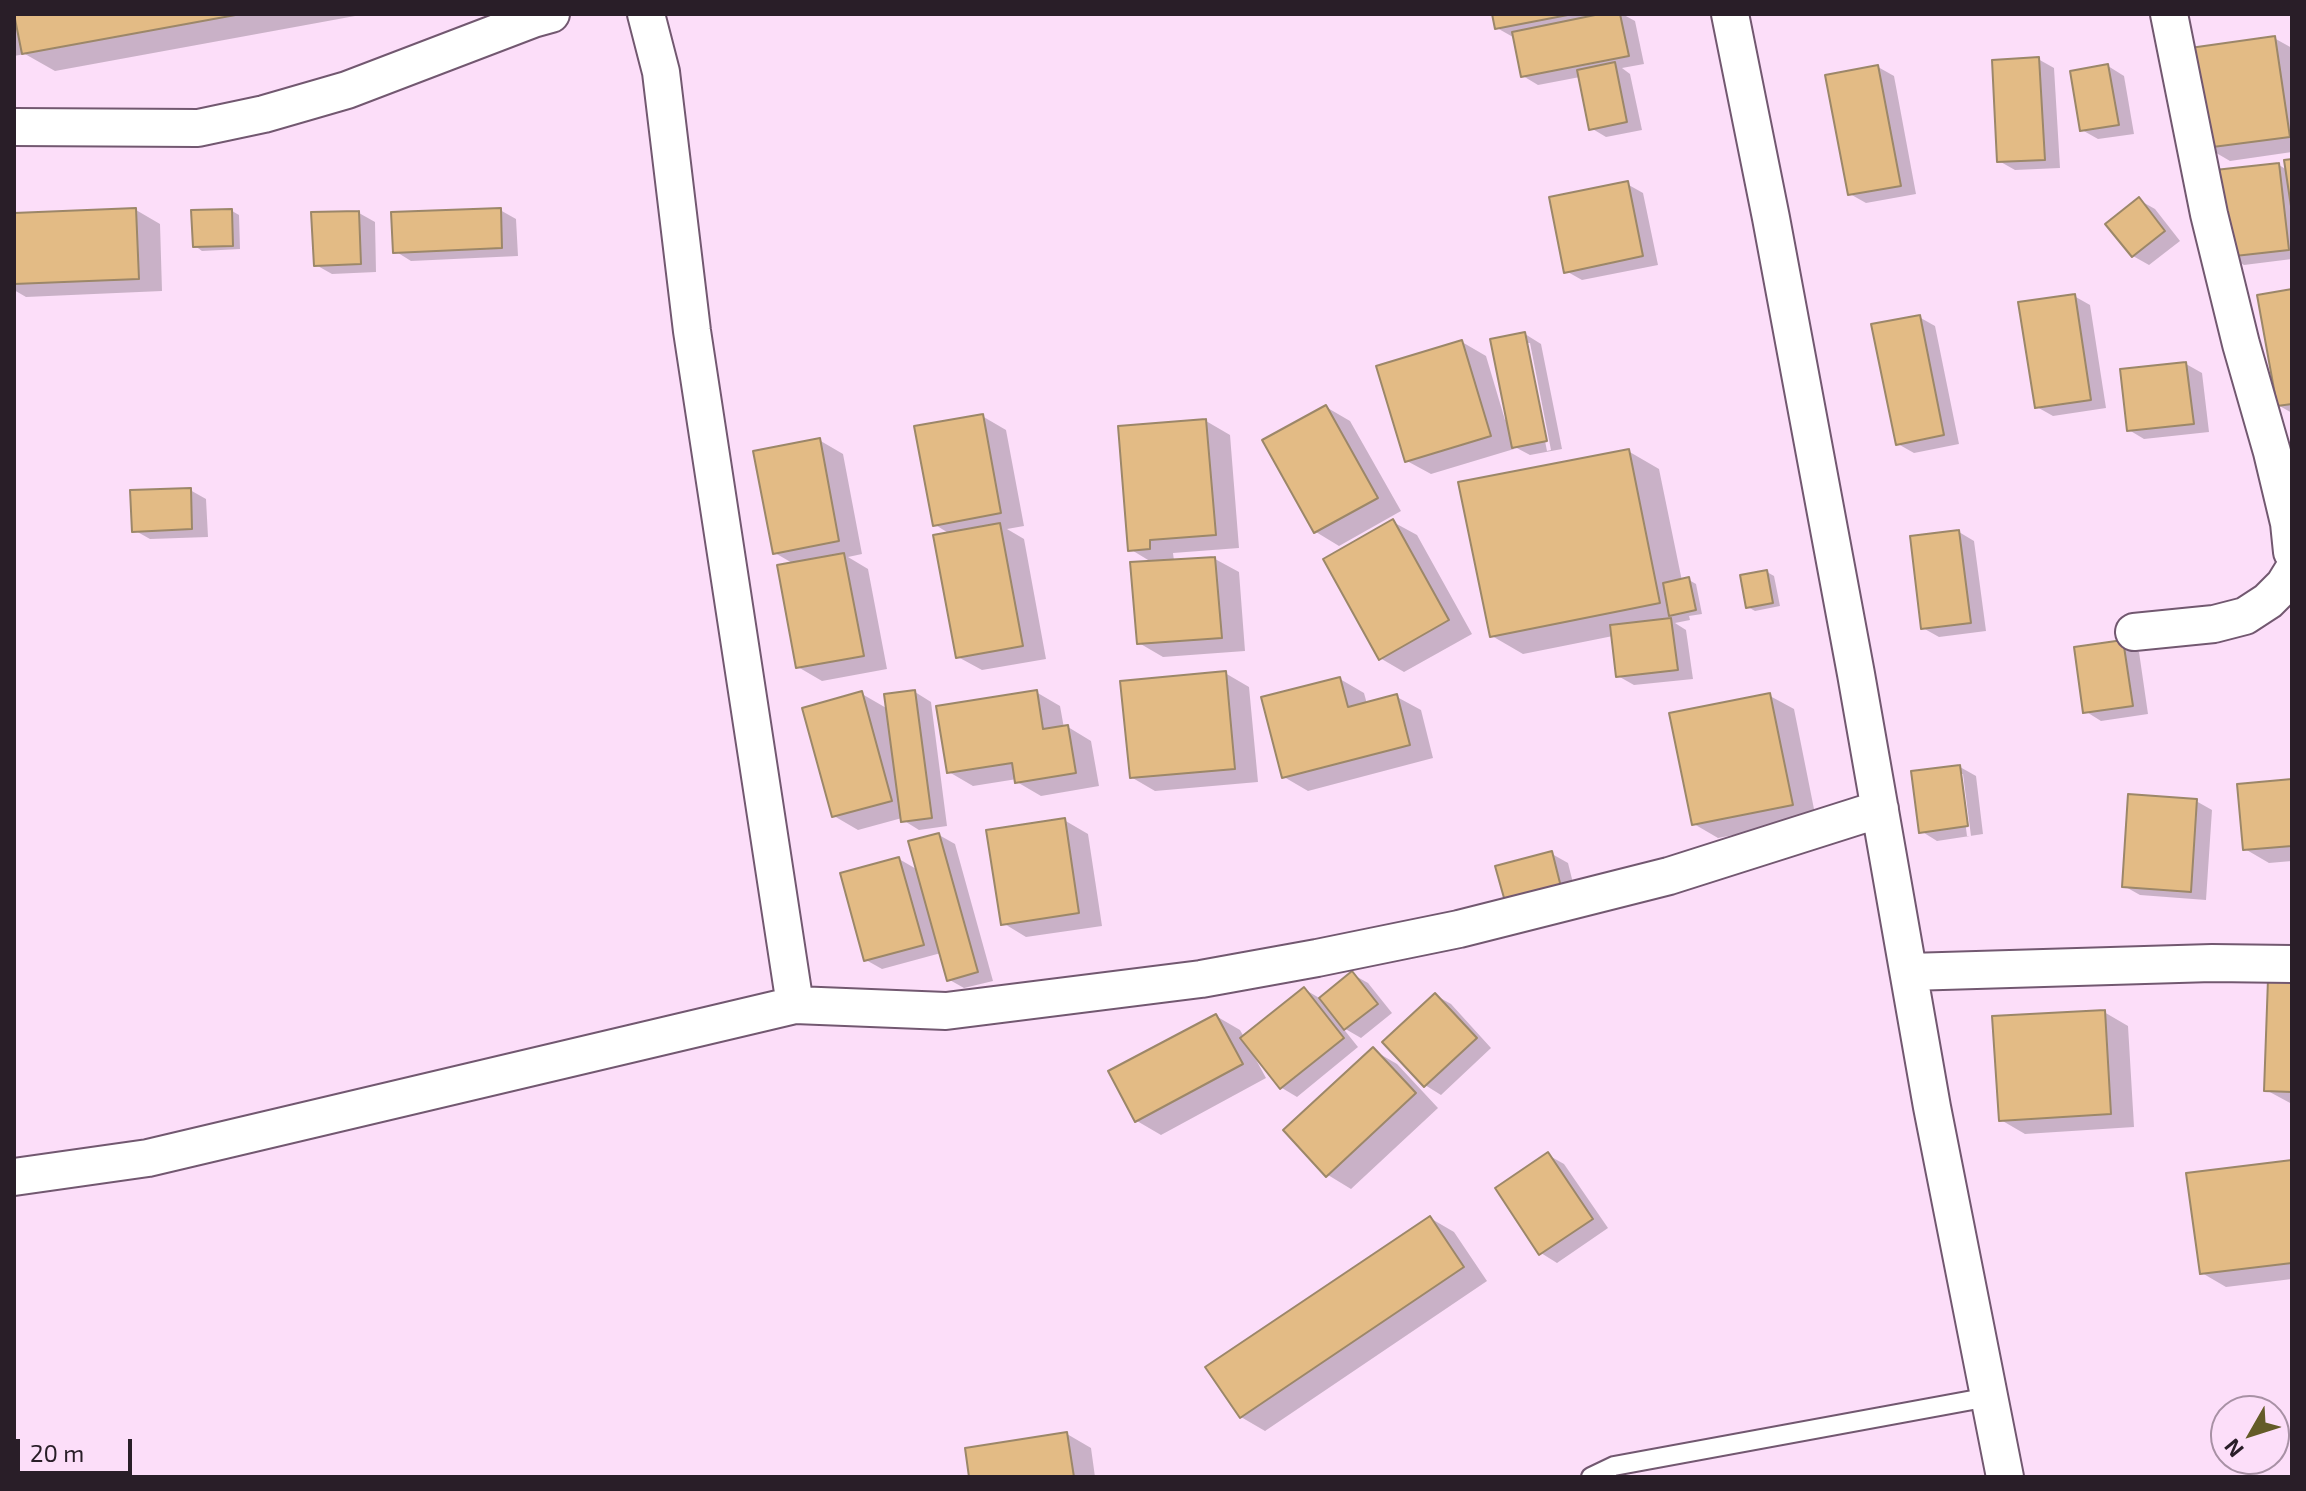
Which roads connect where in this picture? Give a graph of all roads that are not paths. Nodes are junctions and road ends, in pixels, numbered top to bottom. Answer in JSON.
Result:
{"nodes":[{"id":1,"x":551,"y":14,"type":"edge"},
{"id":2,"x":646,"y":14,"type":"edge"},
{"id":3,"x":1730,"y":14,"type":"edge"},
{"id":4,"x":2169,"y":14,"type":"edge"},
{"id":5,"x":14,"y":127,"type":"edge"},
{"id":6,"x":2292,"y":552,"type":"edge"},
{"id":7,"x":2292,"y":572,"type":"edge"},
{"id":8,"x":2134,"y":632,"type":"dead end"},
{"id":9,"x":1880,"y":809,"type":"junction"},
{"id":10,"x":2292,"y":964,"type":"edge"},
{"id":11,"x":1909,"y":972,"type":"junction"},
{"id":12,"x":795,"y":1005,"type":"junction"},
{"id":13,"x":14,"y":1177,"type":"edge"},
{"id":14,"x":1989,"y":1397,"type":"junction"},
{"id":15,"x":1591,"y":1477,"type":"edge"},
{"id":16,"x":2005,"y":1477,"type":"edge"}],
"edges":[{"from":1,"to":5,"type":"street"},
{"from":2,"to":12,"type":"street"},
{"from":3,"to":9,"type":"street"},
{"from":4,"to":6,"type":"street"},
{"from":7,"to":8,"type":"street"},
{"from":9,"to":11,"type":"street"},
{"from":9,"to":12,"type":"street"},
{"from":10,"to":11,"type":"street"},
{"from":11,"to":14,"type":"street"},
{"from":12,"to":13,"type":"street"},
{"from":14,"to":15,"type":"lane"},
{"from":14,"to":16,"type":"street"}]}
